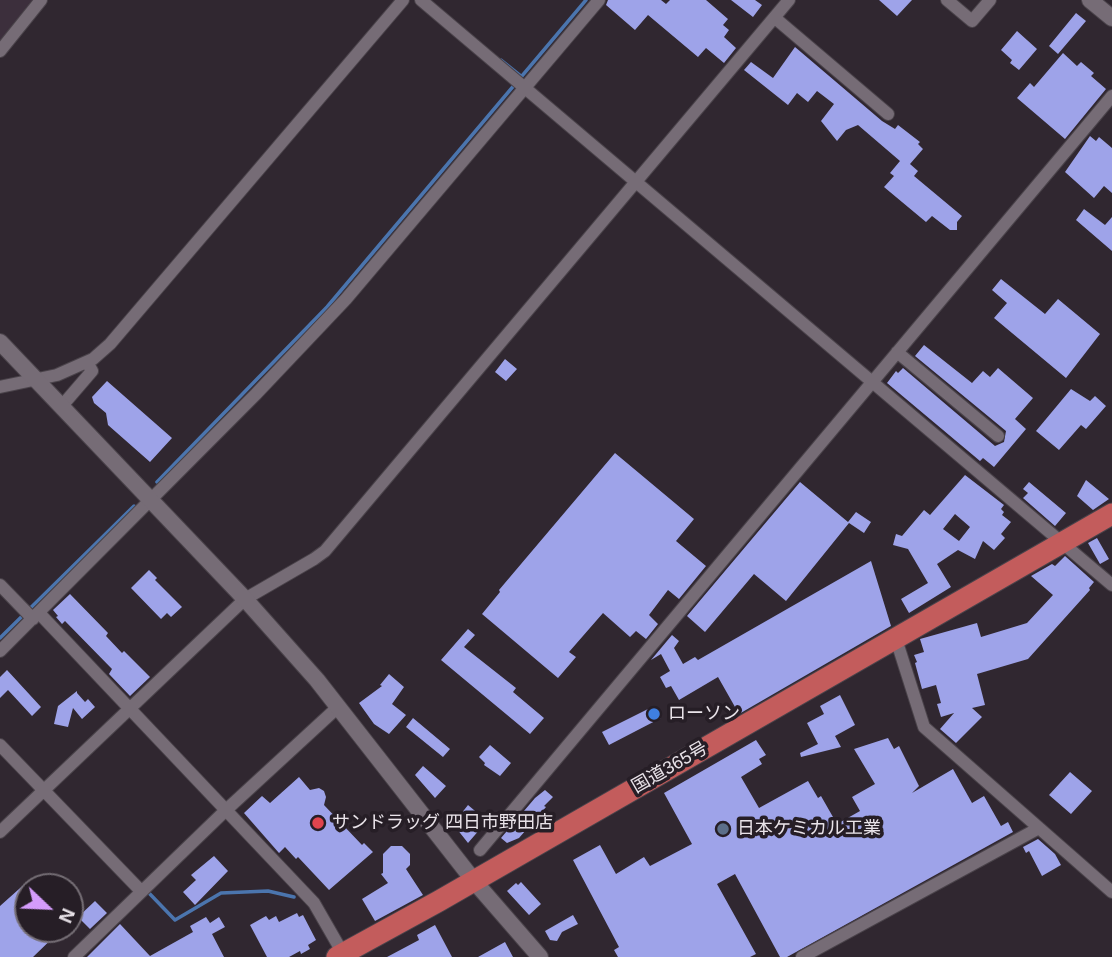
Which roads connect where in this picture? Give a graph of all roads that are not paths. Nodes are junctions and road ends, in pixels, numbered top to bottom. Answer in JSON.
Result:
{"nodes":[{"id":1,"x":41,"y":0,"type":"edge"},
{"id":2,"x":403,"y":0,"type":"edge"},
{"id":3,"x":421,"y":0,"type":"edge"},
{"id":4,"x":599,"y":0,"type":"edge"},
{"id":5,"x":789,"y":0,"type":"edge"},
{"id":6,"x":947,"y":0,"type":"edge"},
{"id":7,"x":990,"y":0,"type":"edge"},
{"id":8,"x":1090,"y":0,"type":"edge"},
{"id":9,"x":775,"y":18,"type":"junction"},
{"id":10,"x":1112,"y":19,"type":"edge"},
{"id":11,"x":0,"y":51,"type":"edge"},
{"id":12,"x":524,"y":87,"type":"junction"},
{"id":13,"x":1112,"y":96,"type":"edge"},
{"id":14,"x":888,"y":114,"type":"dead end"},
{"id":15,"x":636,"y":183,"type":"junction"},
{"id":16,"x":0,"y":342,"type":"edge"},
{"id":17,"x":897,"y":352,"type":"junction"},
{"id":18,"x":87,"y":362,"type":"junction"},
{"id":19,"x":36,"y":380,"type":"junction"},
{"id":20,"x":872,"y":382,"type":"junction"},
{"id":21,"x":0,"y":387,"type":"edge"},
{"id":22,"x":61,"y":407,"type":"junction"},
{"id":23,"x":998,"y":436,"type":"dead end"},
{"id":24,"x":151,"y":500,"type":"junction"},
{"id":25,"x":1112,"y":514,"type":"edge"},
{"id":26,"x":1062,"y":542,"type":"junction"},
{"id":27,"x":0,"y":585,"type":"edge"},
{"id":28,"x":1112,"y":585,"type":"edge"},
{"id":29,"x":245,"y":599,"type":"junction"},
{"id":30,"x":35,"y":617,"type":"junction"},
{"id":31,"x":896,"y":639,"type":"junction"},
{"id":32,"x":0,"y":651,"type":"edge"},
{"id":33,"x":338,"y":707,"type":"junction"},
{"id":34,"x":129,"y":709,"type":"junction"},
{"id":35,"x":0,"y":745,"type":"edge"},
{"id":36,"x":43,"y":791,"type":"junction"},
{"id":37,"x":225,"y":811,"type":"junction"},
{"id":38,"x":1039,"y":828,"type":"junction"},
{"id":39,"x":0,"y":832,"type":"edge"},
{"id":40,"x":480,"y":850,"type":"dead end"},
{"id":41,"x":474,"y":881,"type":"junction"},
{"id":42,"x":141,"y":891,"type":"junction"},
{"id":43,"x":1112,"y":892,"type":"edge"},
{"id":44,"x":342,"y":956,"type":"edge"},
{"id":45,"x":74,"y":957,"type":"edge"},
{"id":46,"x":540,"y":957,"type":"edge"},
{"id":47,"x":802,"y":957,"type":"edge"}],
"edges":[{"from":1,"to":11,"type":"street"},
{"from":2,"to":18,"type":"street"},
{"from":3,"to":12,"type":"street"},
{"from":4,"to":12,"type":"street"},
{"from":5,"to":9,"type":"street"},
{"from":6,"to":7,"type":"street"},
{"from":8,"to":10,"type":"street"},
{"from":9,"to":14,"type":"street"},
{"from":9,"to":15,"type":"street"},
{"from":12,"to":15,"type":"street"},
{"from":12,"to":24,"type":"street"},
{"from":13,"to":17,"type":"street"},
{"from":15,"to":20,"type":"street"},
{"from":15,"to":29,"type":"street"},
{"from":16,"to":19,"type":"street"},
{"from":17,"to":20,"type":"street"},
{"from":17,"to":23,"type":"street"},
{"from":18,"to":19,"type":"street"},
{"from":18,"to":22,"type":"street"},
{"from":19,"to":21,"type":"street"},
{"from":19,"to":22,"type":"street"},
{"from":20,"to":26,"type":"street"},
{"from":20,"to":40,"type":"street"},
{"from":22,"to":24,"type":"street"},
{"from":24,"to":29,"type":"street"},
{"from":24,"to":30,"type":"street"},
{"from":25,"to":26,"type":"highway","name":"国道365号"},
{"from":26,"to":28,"type":"street"},
{"from":26,"to":31,"type":"highway","name":"国道365号"},
{"from":27,"to":30,"type":"street"},
{"from":29,"to":33,"type":"street"},
{"from":29,"to":34,"type":"street"},
{"from":30,"to":32,"type":"street"},
{"from":30,"to":34,"type":"street"},
{"from":31,"to":38,"type":"street"},
{"from":31,"to":41,"type":"highway","name":"国道365号"},
{"from":33,"to":37,"type":"street"},
{"from":33,"to":41,"type":"street"},
{"from":34,"to":36,"type":"street"},
{"from":34,"to":37,"type":"street"},
{"from":35,"to":36,"type":"street"},
{"from":36,"to":39,"type":"street"},
{"from":36,"to":42,"type":"street"},
{"from":37,"to":42,"type":"street"},
{"from":37,"to":44,"type":"street"},
{"from":38,"to":43,"type":"street"},
{"from":38,"to":47,"type":"street"},
{"from":41,"to":44,"type":"highway","name":"国道365号"},
{"from":41,"to":46,"type":"street"},
{"from":42,"to":45,"type":"street"}]}
